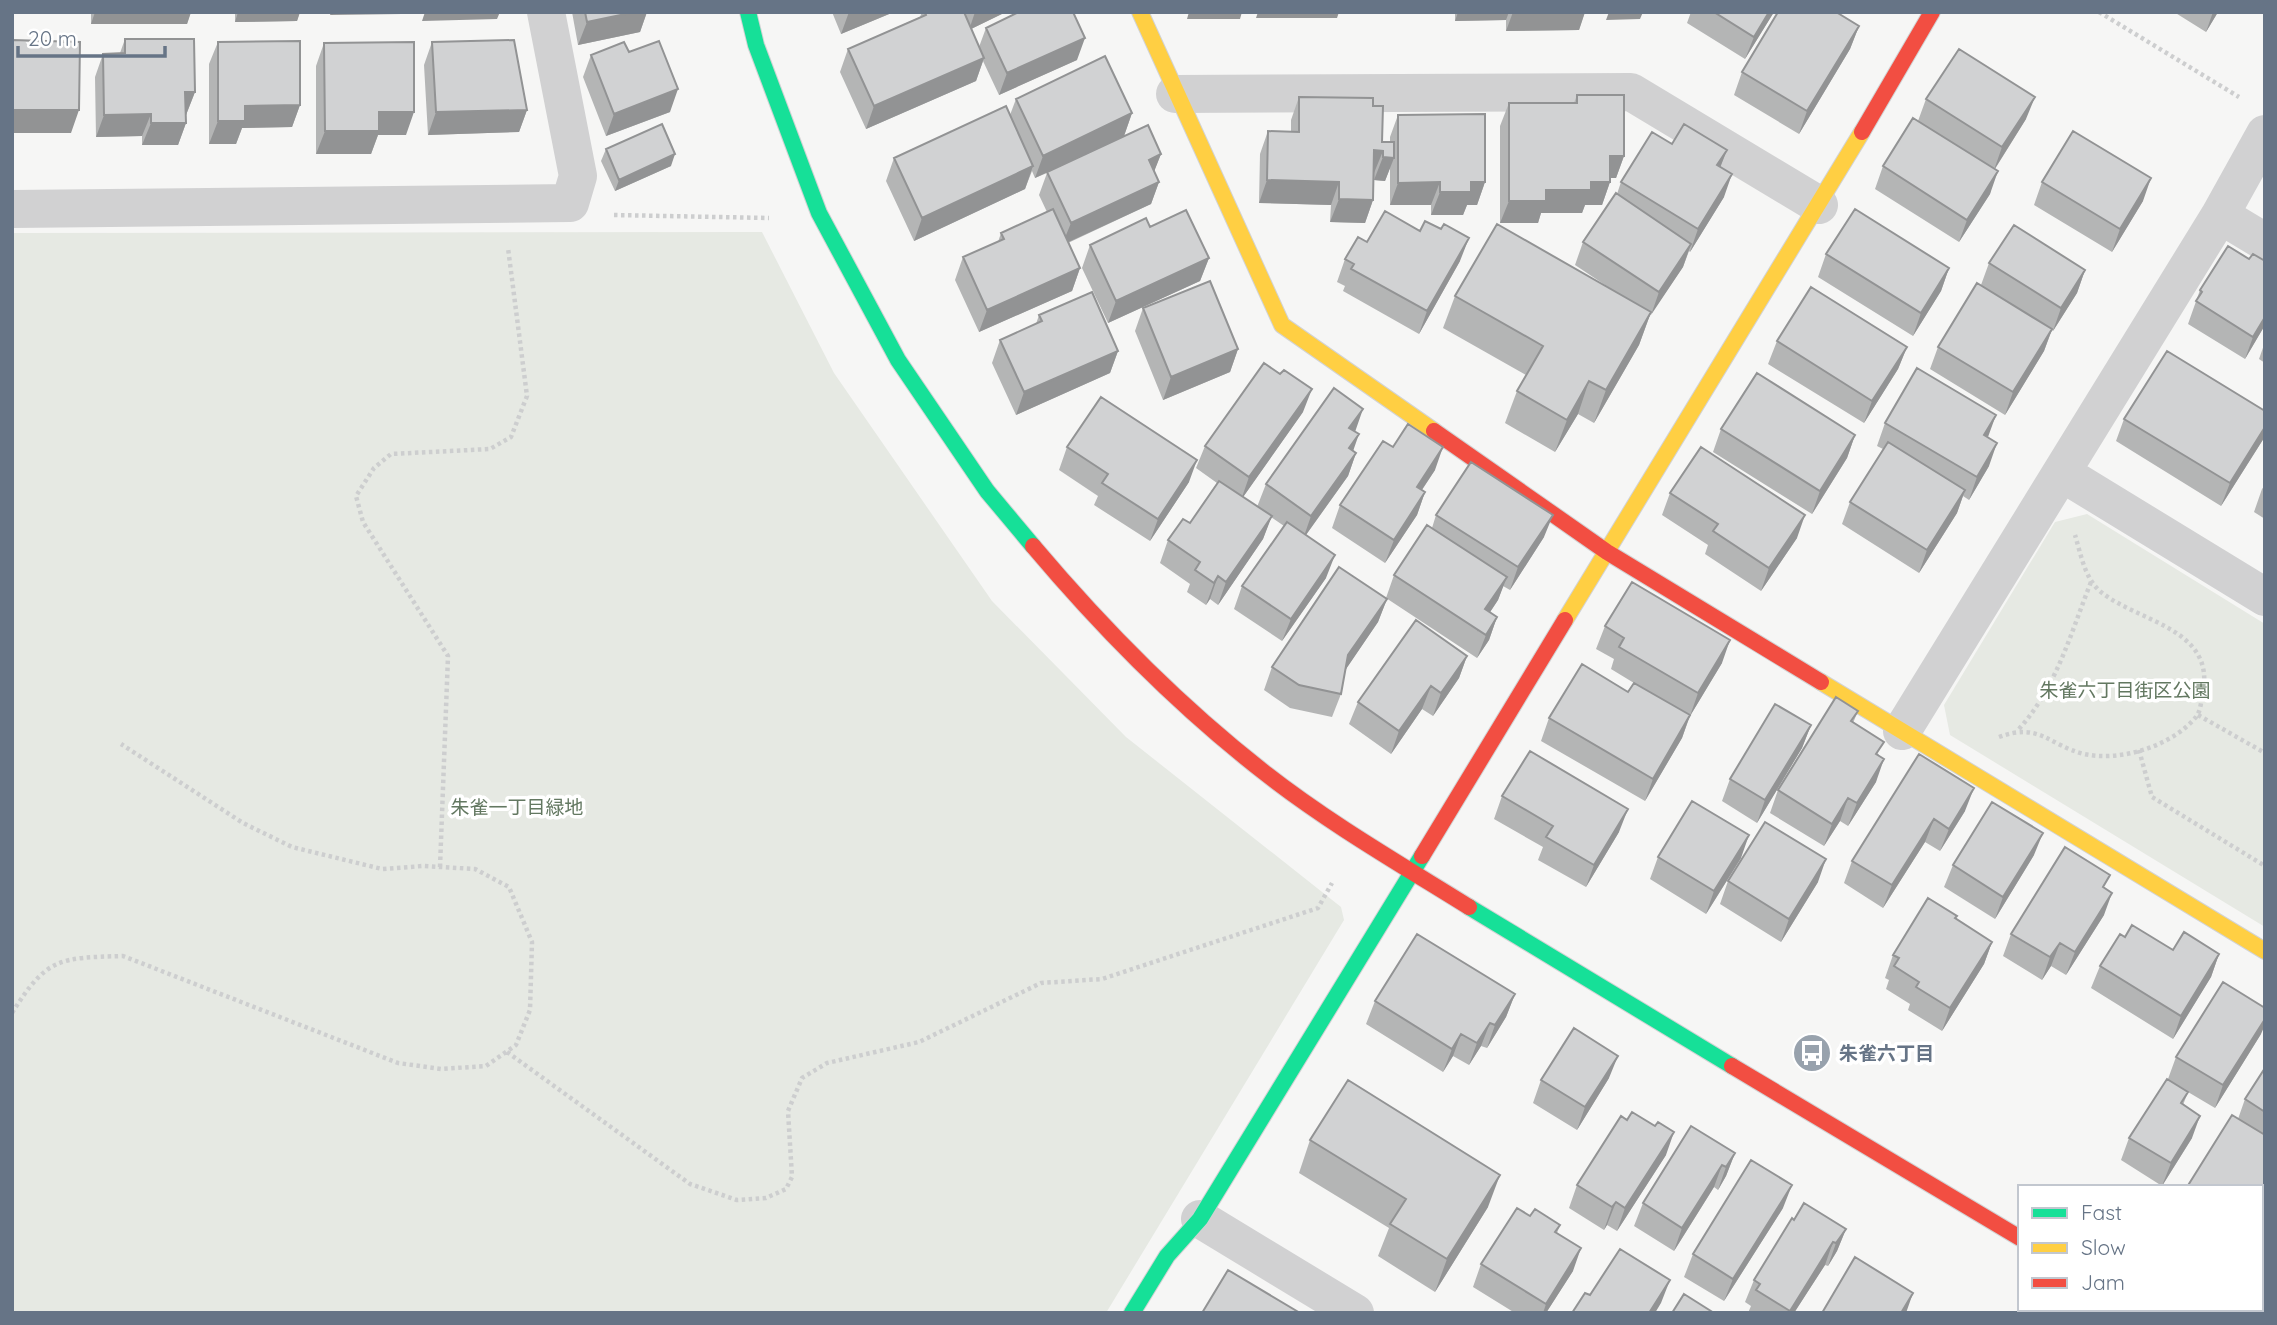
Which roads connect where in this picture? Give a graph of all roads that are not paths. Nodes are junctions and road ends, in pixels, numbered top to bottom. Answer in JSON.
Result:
{"nodes":[{"id":1,"x":546,"y":12,"type":"edge"},
{"id":2,"x":748,"y":12,"type":"edge"},
{"id":3,"x":1140,"y":12,"type":"edge"},
{"id":4,"x":1932,"y":12,"type":"edge"},
{"id":5,"x":1175,"y":94,"type":"junction"},
{"id":6,"x":2265,"y":134,"type":"edge"},
{"id":7,"x":1818,"y":205,"type":"junction"},
{"id":8,"x":12,"y":209,"type":"edge"},
{"id":9,"x":2220,"y":215,"type":"junction"},
{"id":10,"x":2265,"y":242,"type":"edge"},
{"id":11,"x":2059,"y":477,"type":"junction"},
{"id":12,"x":1607,"y":552,"type":"junction"},
{"id":13,"x":2265,"y":597,"type":"edge"},
{"id":14,"x":1902,"y":731,"type":"junction"},
{"id":15,"x":1410,"y":871,"type":"junction"},
{"id":16,"x":2265,"y":951,"type":"edge"},
{"id":17,"x":1200,"y":1219,"type":"junction"},
{"id":18,"x":2018,"y":1237,"type":"edge"},
{"id":19,"x":1132,"y":1313,"type":"edge"},
{"id":20,"x":1355,"y":1313,"type":"edge"}],
"edges":[{"from":1,"to":8,"type":"street"},
{"from":2,"to":15,"type":"street"},
{"from":3,"to":5,"type":"street"},
{"from":4,"to":7,"type":"street"},
{"from":5,"to":7,"type":"street"},
{"from":5,"to":12,"type":"street"},
{"from":6,"to":9,"type":"street"},
{"from":7,"to":12,"type":"street"},
{"from":9,"to":10,"type":"street"},
{"from":9,"to":11,"type":"street"},
{"from":11,"to":13,"type":"street"},
{"from":11,"to":14,"type":"street"},
{"from":12,"to":14,"type":"street"},
{"from":12,"to":15,"type":"street"},
{"from":14,"to":16,"type":"street"},
{"from":15,"to":17,"type":"street"},
{"from":15,"to":18,"type":"street"},
{"from":17,"to":19,"type":"street"},
{"from":17,"to":20,"type":"street"}]}
